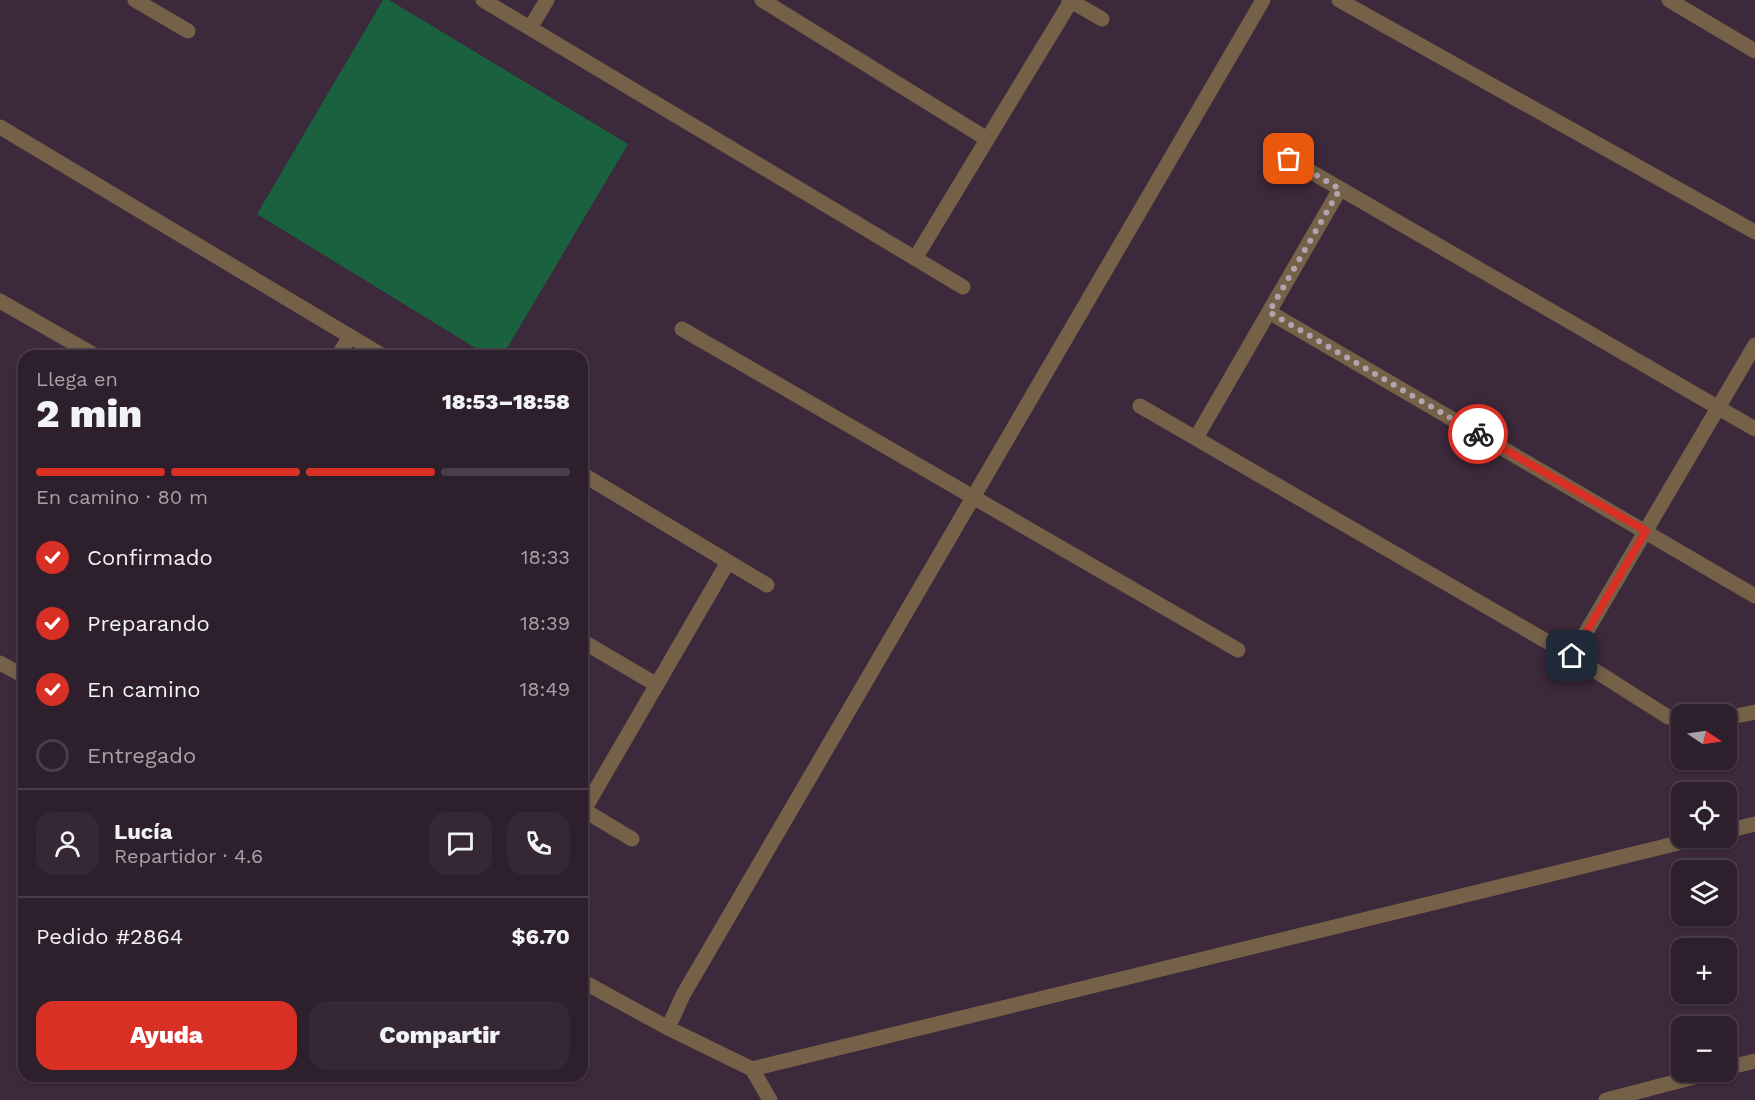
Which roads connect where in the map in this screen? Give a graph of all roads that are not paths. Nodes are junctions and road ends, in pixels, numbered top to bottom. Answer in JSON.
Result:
{"nodes":[{"id":1,"x":135,"y":0,"type":"edge"},
{"id":2,"x":483,"y":0,"type":"edge"},
{"id":3,"x":547,"y":0,"type":"edge"},
{"id":4,"x":762,"y":0,"type":"edge"},
{"id":5,"x":1263,"y":0,"type":"edge"},
{"id":6,"x":1339,"y":0,"type":"edge"},
{"id":7,"x":1669,"y":0,"type":"edge"},
{"id":8,"x":1070,"y":1,"type":"edge"},
{"id":9,"x":1102,"y":19,"type":"dead end"},
{"id":10,"x":530,"y":28,"type":"junction"},
{"id":11,"x":188,"y":32,"type":"dead end"},
{"id":12,"x":1755,"y":51,"type":"edge"},
{"id":13,"x":0,"y":127,"type":"edge"},
{"id":14,"x":987,"y":140,"type":"junction"},
{"id":15,"x":1289,"y":159,"type":"dead end"},
{"id":16,"x":1340,"y":189,"type":"junction"},
{"id":17,"x":1755,"y":232,"type":"edge"},
{"id":18,"x":916,"y":257,"type":"junction"},
{"id":19,"x":963,"y":287,"type":"dead end"},
{"id":20,"x":0,"y":301,"type":"edge"},
{"id":21,"x":1269,"y":312,"type":"junction"},
{"id":22,"x":682,"y":329,"type":"dead end"},
{"id":23,"x":350,"y":336,"type":"junction"},
{"id":24,"x":1755,"y":345,"type":"edge"},
{"id":25,"x":86,"y":350,"type":"edge"},
{"id":26,"x":342,"y":350,"type":"edge"},
{"id":27,"x":373,"y":350,"type":"edge"},
{"id":28,"x":1140,"y":406,"type":"dead end"},
{"id":29,"x":1718,"y":408,"type":"junction"},
{"id":30,"x":1755,"y":429,"type":"edge"},
{"id":31,"x":1196,"y":438,"type":"junction"},
{"id":32,"x":588,"y":478,"type":"edge"},
{"id":33,"x":973,"y":496,"type":"junction"},
{"id":34,"x":1646,"y":531,"type":"junction"},
{"id":35,"x":728,"y":562,"type":"junction"},
{"id":36,"x":767,"y":585,"type":"dead end"},
{"id":37,"x":1755,"y":596,"type":"edge"},
{"id":38,"x":588,"y":645,"type":"edge"},
{"id":39,"x":1238,"y":650,"type":"dead end"},
{"id":40,"x":1572,"y":656,"type":"junction"},
{"id":41,"x":0,"y":663,"type":"edge"},
{"id":42,"x":18,"y":673,"type":"edge"},
{"id":43,"x":657,"y":685,"type":"junction"},
{"id":44,"x":1755,"y":712,"type":"edge"},
{"id":45,"x":1737,"y":716,"type":"edge"},
{"id":46,"x":1671,"y":718,"type":"edge"},
{"id":47,"x":588,"y":801,"type":"edge"},
{"id":48,"x":588,"y":812,"type":"edge"},
{"id":49,"x":1755,"y":824,"type":"edge"},
{"id":50,"x":1737,"y":828,"type":"edge"},
{"id":51,"x":633,"y":838,"type":"dead end"},
{"id":52,"x":1671,"y":845,"type":"edge"},
{"id":53,"x":588,"y":984,"type":"edge"},
{"id":54,"x":668,"y":1028,"type":"junction"},
{"id":55,"x":1755,"y":1061,"type":"edge"},
{"id":56,"x":1737,"y":1065,"type":"edge"},
{"id":57,"x":752,"y":1069,"type":"junction"},
{"id":58,"x":1675,"y":1082,"type":"edge"},
{"id":59,"x":771,"y":1100,"type":"edge"},
{"id":60,"x":1606,"y":1100,"type":"edge"}],
"edges":[{"from":1,"to":11,"type":"street"},
{"from":2,"to":10,"type":"street"},
{"from":3,"to":10,"type":"street"},
{"from":4,"to":14,"type":"street"},
{"from":5,"to":33,"type":"street"},
{"from":6,"to":17,"type":"street"},
{"from":7,"to":12,"type":"street"},
{"from":8,"to":9,"type":"street"},
{"from":8,"to":14,"type":"street"},
{"from":10,"to":18,"type":"street"},
{"from":13,"to":23,"type":"street"},
{"from":14,"to":18,"type":"street"},
{"from":15,"to":16,"type":"street"},
{"from":16,"to":21,"type":"street"},
{"from":16,"to":29,"type":"street"},
{"from":18,"to":19,"type":"street"},
{"from":20,"to":25,"type":"street"},
{"from":21,"to":31,"type":"street"},
{"from":21,"to":34,"type":"street"},
{"from":22,"to":33,"type":"street"},
{"from":23,"to":26,"type":"street"},
{"from":23,"to":27,"type":"street"},
{"from":24,"to":29,"type":"street"},
{"from":28,"to":31,"type":"street"},
{"from":29,"to":30,"type":"street"},
{"from":29,"to":34,"type":"street"},
{"from":31,"to":40,"type":"street"},
{"from":32,"to":35,"type":"street"},
{"from":33,"to":39,"type":"street"},
{"from":33,"to":54,"type":"street"},
{"from":34,"to":37,"type":"street"},
{"from":34,"to":40,"type":"street"},
{"from":35,"to":36,"type":"street"},
{"from":35,"to":43,"type":"street"},
{"from":38,"to":43,"type":"street"},
{"from":40,"to":46,"type":"street"},
{"from":41,"to":42,"type":"street"},
{"from":43,"to":47,"type":"street"},
{"from":44,"to":45,"type":"street"},
{"from":48,"to":51,"type":"street"},
{"from":49,"to":50,"type":"street"},
{"from":52,"to":57,"type":"street"},
{"from":53,"to":54,"type":"street"},
{"from":54,"to":57,"type":"street"},
{"from":55,"to":56,"type":"street"},
{"from":57,"to":59,"type":"street"},
{"from":58,"to":60,"type":"street"}]}
